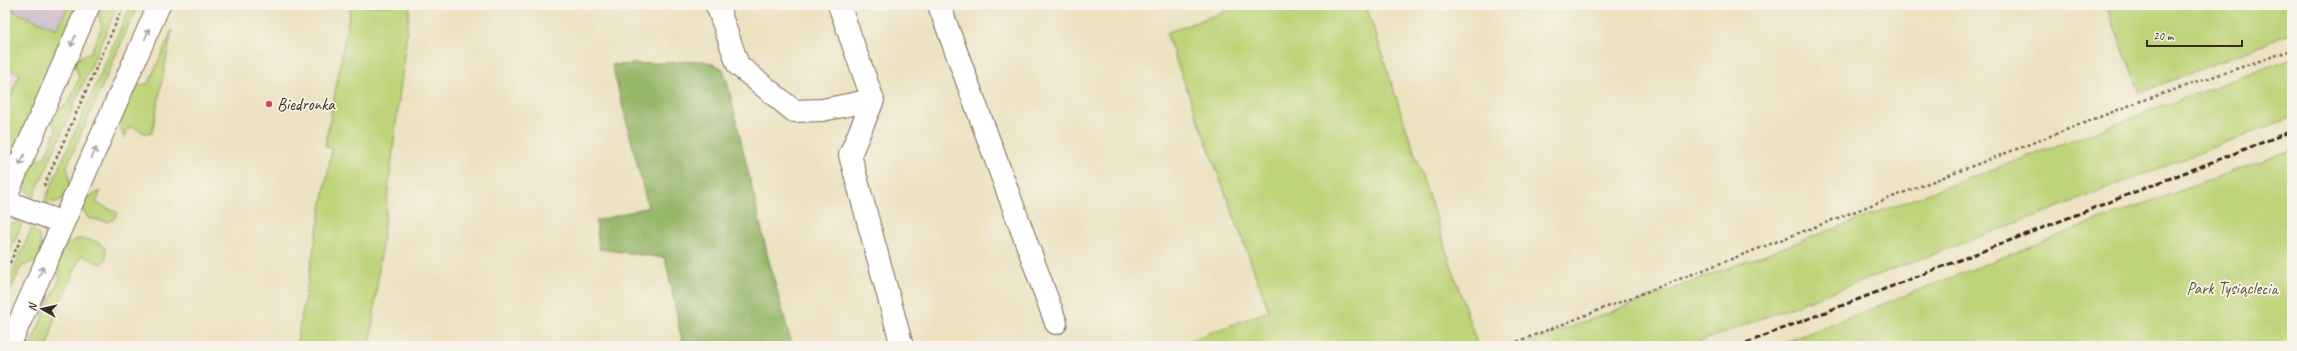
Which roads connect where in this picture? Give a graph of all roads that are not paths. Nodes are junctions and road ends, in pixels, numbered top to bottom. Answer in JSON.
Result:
{"nodes":[{"id":1,"x":89,"y":5,"type":"edge"},
{"id":2,"x":159,"y":5,"type":"edge"},
{"id":3,"x":717,"y":5,"type":"edge"},
{"id":4,"x":839,"y":5,"type":"edge"},
{"id":5,"x":939,"y":5,"type":"edge"},
{"id":6,"x":873,"y":100,"type":"junction"},
{"id":7,"x":5,"y":199,"type":"edge"},
{"id":8,"x":63,"y":223,"type":"junction"},
{"id":9,"x":1056,"y":323,"type":"dead end"},
{"id":10,"x":9,"y":346,"type":"edge"},
{"id":11,"x":902,"y":346,"type":"edge"}],
"edges":[{"from":1,"to":7,"type":"street","one_way":true},
{"from":8,"to":2,"type":"street","one_way":true},
{"from":3,"to":6,"type":"street"},
{"from":4,"to":6,"type":"street"},
{"from":5,"to":9,"type":"street"},
{"from":6,"to":11,"type":"street"},
{"from":7,"to":8,"type":"street"},
{"from":10,"to":8,"type":"street","one_way":true}]}
